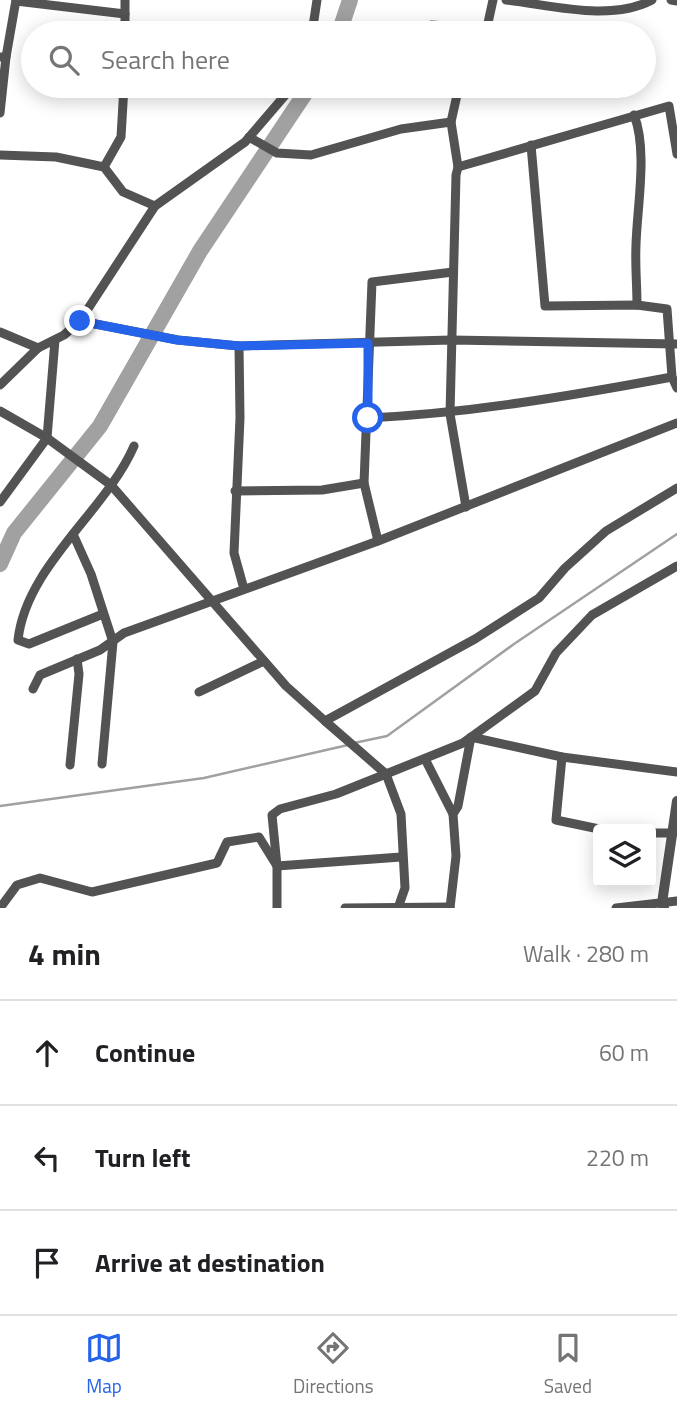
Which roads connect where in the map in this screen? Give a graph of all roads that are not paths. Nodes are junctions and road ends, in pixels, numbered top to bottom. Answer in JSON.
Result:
{"nodes":[{"id":1,"x":125,"y":0,"type":"edge"},
{"id":2,"x":317,"y":0,"type":"edge"},
{"id":3,"x":494,"y":0,"type":"edge"},
{"id":4,"x":506,"y":0,"type":"edge"},
{"id":5,"x":652,"y":0,"type":"edge"},
{"id":6,"x":671,"y":0,"type":"edge"},
{"id":7,"x":16,"y":1,"type":"edge"},
{"id":8,"x":677,"y":1,"type":"edge"},
{"id":9,"x":125,"y":14,"type":"junction"},
{"id":10,"x":125,"y":21,"type":"edge"},
{"id":11,"x":314,"y":21,"type":"edge"},
{"id":12,"x":489,"y":21,"type":"edge"},
{"id":13,"x":3,"y":57,"type":"edge"},
{"id":14,"x":123,"y":98,"type":"edge"},
{"id":15,"x":283,"y":98,"type":"edge"},
{"id":16,"x":456,"y":98,"type":"edge"},
{"id":17,"x":0,"y":113,"type":"edge"},
{"id":18,"x":634,"y":115,"type":"junction"},
{"id":19,"x":451,"y":122,"type":"junction"},
{"id":20,"x":249,"y":137,"type":"junction"},
{"id":21,"x":676,"y":139,"type":"edge"},
{"id":22,"x":531,"y":145,"type":"junction"},
{"id":23,"x":677,"y":154,"type":"edge"},
{"id":24,"x":0,"y":155,"type":"edge"},
{"id":25,"x":104,"y":167,"type":"junction"},
{"id":26,"x":458,"y":167,"type":"junction"},
{"id":27,"x":155,"y":205,"type":"junction"},
{"id":28,"x":453,"y":272,"type":"junction"},
{"id":29,"x":637,"y":304,"type":"junction"},
{"id":30,"x":672,"y":318,"type":"edge"},
{"id":31,"x":80,"y":321,"type":"junction"},
{"id":32,"x":0,"y":332,"type":"edge"},
{"id":33,"x":55,"y":340,"type":"junction"},
{"id":34,"x":451,"y":340,"type":"junction"},
{"id":35,"x":368,"y":343,"type":"junction"},
{"id":36,"x":673,"y":344,"type":"edge"},
{"id":37,"x":239,"y":346,"type":"junction"},
{"id":38,"x":38,"y":348,"type":"junction"},
{"id":39,"x":672,"y":377,"type":"junction"},
{"id":40,"x":0,"y":385,"type":"edge"},
{"id":41,"x":677,"y":388,"type":"edge"},
{"id":42,"x":0,"y":411,"type":"edge"},
{"id":43,"x":450,"y":414,"type":"junction"},
{"id":44,"x":368,"y":418,"type":"junction"},
{"id":45,"x":677,"y":424,"type":"edge"},
{"id":46,"x":47,"y":438,"type":"junction"},
{"id":47,"x":134,"y":446,"type":"dead end"},
{"id":48,"x":364,"y":483,"type":"junction"},
{"id":49,"x":111,"y":485,"type":"junction"},
{"id":50,"x":677,"y":488,"type":"edge"},
{"id":51,"x":235,"y":491,"type":"junction"},
{"id":52,"x":0,"y":502,"type":"edge"},
{"id":53,"x":466,"y":507,"type":"junction"},
{"id":54,"x":73,"y":534,"type":"junction"},
{"id":55,"x":378,"y":541,"type":"junction"},
{"id":56,"x":677,"y":566,"type":"edge"},
{"id":57,"x":244,"y":589,"type":"junction"},
{"id":58,"x":210,"y":600,"type":"junction"},
{"id":59,"x":103,"y":614,"type":"junction"},
{"id":60,"x":113,"y":642,"type":"junction"},
{"id":61,"x":77,"y":659,"type":"junction"},
{"id":62,"x":264,"y":661,"type":"junction"},
{"id":63,"x":33,"y":689,"type":"dead end"},
{"id":64,"x":198,"y":692,"type":"dead end"},
{"id":65,"x":325,"y":722,"type":"junction"},
{"id":66,"x":471,"y":737,"type":"junction"},
{"id":67,"x":562,"y":757,"type":"junction"},
{"id":68,"x":425,"y":759,"type":"junction"},
{"id":69,"x":102,"y":764,"type":"dead end"},
{"id":70,"x":70,"y":765,"type":"dead end"},
{"id":71,"x":677,"y":772,"type":"edge"},
{"id":72,"x":386,"y":774,"type":"junction"},
{"id":73,"x":677,"y":800,"type":"edge"},
{"id":74,"x":453,"y":814,"type":"junction"},
{"id":75,"x":593,"y":828,"type":"edge"},
{"id":76,"x":656,"y":833,"type":"edge"},
{"id":77,"x":672,"y":833,"type":"junction"},
{"id":78,"x":401,"y":857,"type":"junction"},
{"id":79,"x":277,"y":866,"type":"junction"},
{"id":80,"x":677,"y":901,"type":"edge"},
{"id":81,"x":663,"y":905,"type":"edge"},
{"id":82,"x":398,"y":907,"type":"edge"},
{"id":83,"x":450,"y":907,"type":"edge"},
{"id":84,"x":0,"y":908,"type":"edge"},
{"id":85,"x":276,"y":908,"type":"edge"},
{"id":86,"x":345,"y":908,"type":"edge"},
{"id":87,"x":353,"y":908,"type":"edge"},
{"id":88,"x":616,"y":908,"type":"edge"}],
"edges":[{"from":1,"to":9,"type":"street"},
{"from":2,"to":11,"type":"street"},
{"from":3,"to":12,"type":"street"},
{"from":4,"to":5,"type":"street"},
{"from":6,"to":8,"type":"street"},
{"from":7,"to":9,"type":"street"},
{"from":7,"to":13,"type":"street"},
{"from":9,"to":10,"type":"street"},
{"from":13,"to":17,"type":"street"},
{"from":14,"to":25,"type":"street"},
{"from":15,"to":20,"type":"street"},
{"from":16,"to":19,"type":"street"},
{"from":18,"to":21,"type":"street"},
{"from":18,"to":22,"type":"street"},
{"from":18,"to":29,"type":"street"},
{"from":19,"to":20,"type":"street"},
{"from":19,"to":26,"type":"street"},
{"from":20,"to":27,"type":"street"},
{"from":21,"to":23,"type":"street"},
{"from":22,"to":26,"type":"street"},
{"from":22,"to":29,"type":"street"},
{"from":24,"to":25,"type":"street"},
{"from":25,"to":27,"type":"street"},
{"from":26,"to":28,"type":"street"},
{"from":27,"to":31,"type":"street"},
{"from":28,"to":34,"type":"street"},
{"from":28,"to":35,"type":"street"},
{"from":29,"to":30,"type":"street"},
{"from":30,"to":36,"type":"street"},
{"from":31,"to":33,"type":"street"},
{"from":31,"to":37,"type":"street"},
{"from":32,"to":38,"type":"street"},
{"from":33,"to":38,"type":"street"},
{"from":33,"to":46,"type":"street"},
{"from":34,"to":35,"type":"street"},
{"from":34,"to":36,"type":"street"},
{"from":34,"to":43,"type":"street"},
{"from":35,"to":37,"type":"street"},
{"from":35,"to":44,"type":"street"},
{"from":36,"to":39,"type":"street"},
{"from":37,"to":51,"type":"street"},
{"from":38,"to":40,"type":"street"},
{"from":39,"to":41,"type":"street"},
{"from":39,"to":43,"type":"street"},
{"from":42,"to":46,"type":"street"},
{"from":43,"to":44,"type":"street"},
{"from":43,"to":53,"type":"street"},
{"from":44,"to":48,"type":"street"},
{"from":45,"to":53,"type":"street"},
{"from":46,"to":49,"type":"street"},
{"from":46,"to":52,"type":"street"},
{"from":47,"to":49,"type":"street"},
{"from":48,"to":51,"type":"street"},
{"from":48,"to":55,"type":"street"},
{"from":49,"to":54,"type":"street"},
{"from":49,"to":58,"type":"street"},
{"from":50,"to":65,"type":"street"},
{"from":51,"to":57,"type":"street"},
{"from":53,"to":55,"type":"street"},
{"from":54,"to":59,"type":"street"},
{"from":54,"to":59,"type":"street"},
{"from":55,"to":57,"type":"street"},
{"from":56,"to":66,"type":"street"},
{"from":57,"to":58,"type":"street"},
{"from":58,"to":60,"type":"street"},
{"from":58,"to":62,"type":"street"},
{"from":59,"to":60,"type":"street"},
{"from":60,"to":61,"type":"street"},
{"from":60,"to":69,"type":"street"},
{"from":61,"to":63,"type":"street"},
{"from":61,"to":70,"type":"street"},
{"from":62,"to":64,"type":"street"},
{"from":62,"to":65,"type":"street"},
{"from":65,"to":72,"type":"street"},
{"from":66,"to":67,"type":"street"},
{"from":66,"to":68,"type":"street"},
{"from":66,"to":74,"type":"street"},
{"from":67,"to":71,"type":"street"},
{"from":67,"to":75,"type":"street"},
{"from":68,"to":72,"type":"street"},
{"from":68,"to":74,"type":"street"},
{"from":72,"to":78,"type":"street"},
{"from":72,"to":79,"type":"street"},
{"from":73,"to":77,"type":"street"},
{"from":74,"to":83,"type":"street"},
{"from":76,"to":77,"type":"street"},
{"from":77,"to":81,"type":"street"},
{"from":78,"to":79,"type":"street"},
{"from":78,"to":82,"type":"street"},
{"from":79,"to":84,"type":"street"},
{"from":79,"to":85,"type":"street"},
{"from":80,"to":81,"type":"street"},
{"from":81,"to":88,"type":"street"},
{"from":82,"to":83,"type":"street"},
{"from":82,"to":87,"type":"street"},
{"from":86,"to":87,"type":"street"}]}
